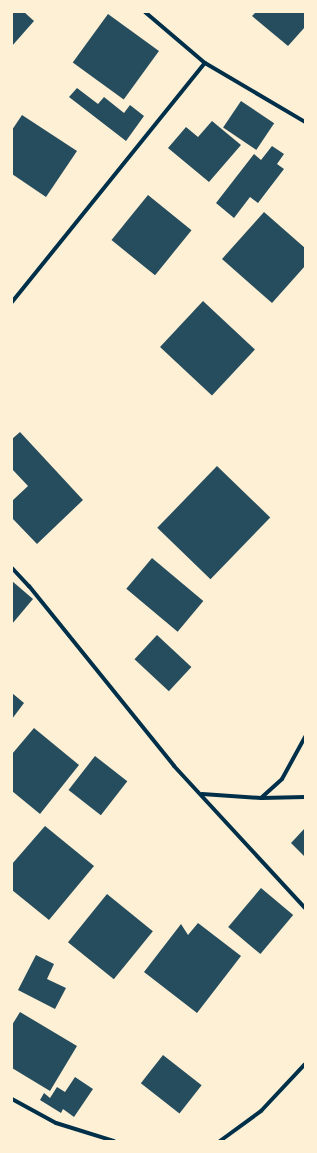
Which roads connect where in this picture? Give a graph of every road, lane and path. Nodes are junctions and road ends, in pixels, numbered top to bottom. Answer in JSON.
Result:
{"nodes":[{"id":1,"x":145,"y":12,"type":"edge"},
{"id":2,"x":205,"y":63,"type":"junction"},
{"id":3,"x":305,"y":122,"type":"edge"},
{"id":4,"x":12,"y":302,"type":"edge"},
{"id":5,"x":12,"y":568,"type":"edge"},
{"id":6,"x":305,"y":737,"type":"edge"},
{"id":7,"x":201,"y":794,"type":"junction"},
{"id":8,"x":305,"y":797,"type":"edge"},
{"id":9,"x":262,"y":798,"type":"junction"},
{"id":10,"x":305,"y":908,"type":"edge"},
{"id":11,"x":305,"y":1064,"type":"edge"},
{"id":12,"x":12,"y":1099,"type":"edge"},
{"id":13,"x":114,"y":1141,"type":"edge"},
{"id":14,"x":220,"y":1141,"type":"edge"}],
"edges":[{"from":1,"to":2,"type":"street"},
{"from":2,"to":3,"type":"street"},
{"from":2,"to":4,"type":"street"},
{"from":5,"to":7,"type":"street"},
{"from":6,"to":9,"type":"street"},
{"from":7,"to":9,"type":"street"},
{"from":7,"to":10,"type":"street"},
{"from":8,"to":9,"type":"street"},
{"from":11,"to":14,"type":"street"},
{"from":12,"to":13,"type":"street"}]}
